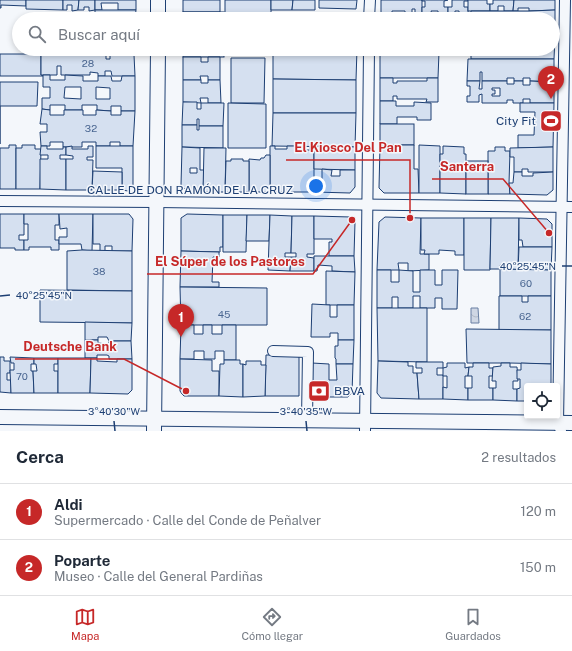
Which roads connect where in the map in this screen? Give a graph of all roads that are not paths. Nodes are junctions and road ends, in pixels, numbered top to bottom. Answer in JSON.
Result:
{"nodes":[{"id":1,"x":158,"y":0,"type":"edge"},
{"id":2,"x":370,"y":0,"type":"edge"},
{"id":3,"x":565,"y":0,"type":"edge"},
{"id":4,"x":158,"y":12,"type":"edge"},
{"id":5,"x":370,"y":12,"type":"edge"},
{"id":6,"x":158,"y":56,"type":"edge"},
{"id":7,"x":369,"y":56,"type":"edge"},
{"id":8,"x":0,"y":202,"type":"edge"},
{"id":9,"x":156,"y":202,"type":"junction"},
{"id":10,"x":368,"y":204,"type":"junction"},
{"id":11,"x":562,"y":207,"type":"junction"},
{"id":12,"x":572,"y":207,"type":"edge"},
{"id":13,"x":273,"y":351,"type":"dead end"},
{"id":14,"x":0,"y":417,"type":"edge"},
{"id":15,"x":307,"y":420,"type":"junction"},
{"id":16,"x":154,"y":424,"type":"edge"},
{"id":17,"x":365,"y":426,"type":"edge"},
{"id":18,"x":564,"y":426,"type":"edge"}],
"edges":[{"from":1,"to":4,"type":"street"},
{"from":2,"to":5,"type":"street"},
{"from":3,"to":11,"type":"street"},
{"from":6,"to":9,"type":"street"},
{"from":7,"to":10,"type":"street"},
{"from":8,"to":9,"type":"street","name":"CALLE DE DON RAMÓN DE LA CRUZ"},
{"from":9,"to":10,"type":"street","name":"CALLE DE DON RAMÓN DE LA CRUZ"},
{"from":9,"to":16,"type":"street"},
{"from":10,"to":11,"type":"street","name":"CALLE DE DON RAMÓN DE LA CRUZ"},
{"from":10,"to":17,"type":"street"},
{"from":11,"to":12,"type":"street","name":"CALLE DE DON RAMÓN DE LA CRUZ"},
{"from":11,"to":18,"type":"street"},
{"from":13,"to":15,"type":"street"},
{"from":14,"to":16,"type":"street"},
{"from":15,"to":16,"type":"street"},
{"from":15,"to":17,"type":"street"},
{"from":17,"to":18,"type":"street"}]}
